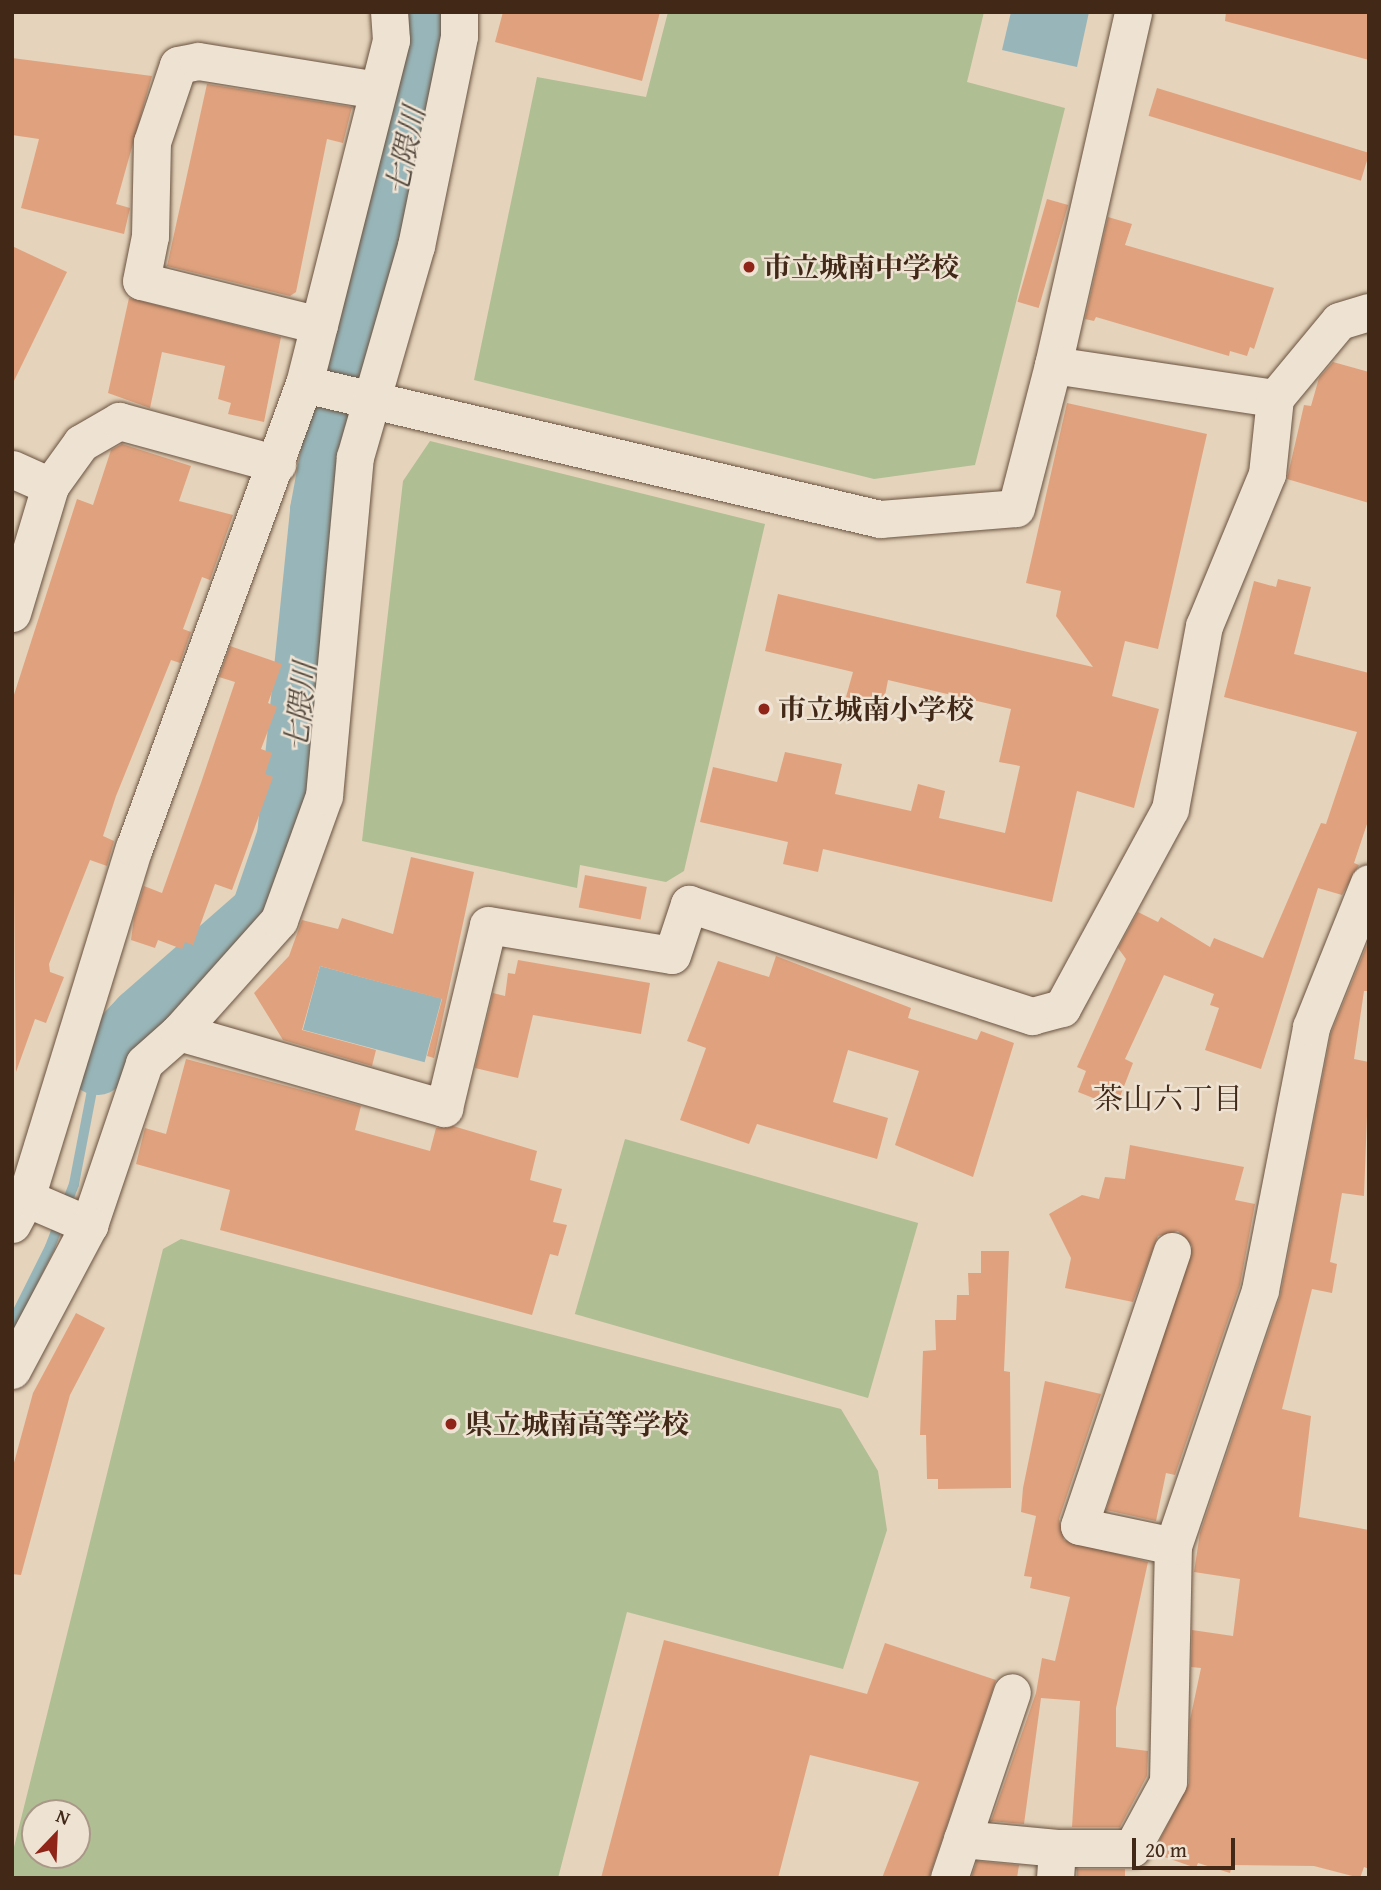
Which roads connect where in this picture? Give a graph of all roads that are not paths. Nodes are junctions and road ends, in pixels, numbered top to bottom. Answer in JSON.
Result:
{"nodes":[{"id":1,"x":389,"y":12,"type":"edge"},
{"id":2,"x":459,"y":12,"type":"edge"},
{"id":3,"x":1133,"y":12,"type":"edge"},
{"id":4,"x":378,"y":90,"type":"junction"},
{"id":5,"x":1369,"y":312,"type":"edge"},
{"id":6,"x":319,"y":325,"type":"junction"},
{"id":7,"x":1053,"y":365,"type":"junction"},
{"id":8,"x":304,"y":384,"type":"junction"},
{"id":9,"x":1275,"y":398,"type":"junction"},
{"id":10,"x":373,"y":400,"type":"junction"},
{"id":11,"x":277,"y":464,"type":"junction"},
{"id":12,"x":12,"y":469,"type":"edge"},
{"id":13,"x":50,"y":486,"type":"junction"},
{"id":14,"x":12,"y":613,"type":"edge"},
{"id":15,"x":1369,"y":883,"type":"edge"},
{"id":16,"x":179,"y":1032,"type":"junction"},
{"id":17,"x":49,"y":1214,"type":"edge"},
{"id":18,"x":1172,"y":1251,"type":"dead end"},
{"id":19,"x":12,"y":1370,"type":"edge"},
{"id":20,"x":1173,"y":1546,"type":"junction"},
{"id":21,"x":1012,"y":1692,"type":"dead end"},
{"id":22,"x":962,"y":1839,"type":"junction"},
{"id":23,"x":1056,"y":1863,"type":"edge"},
{"id":24,"x":949,"y":1878,"type":"edge"}],
"edges":[{"from":1,"to":4,"type":"street"},
{"from":2,"to":10,"type":"street"},
{"from":3,"to":7,"type":"street"},
{"from":4,"to":6,"type":"street"},
{"from":4,"to":6,"type":"street"},
{"from":5,"to":9,"type":"street"},
{"from":6,"to":8,"type":"street"},
{"from":7,"to":9,"type":"street"},
{"from":7,"to":10,"type":"street"},
{"from":8,"to":10,"type":"street"},
{"from":8,"to":11,"type":"street"},
{"from":9,"to":16,"type":"street"},
{"from":10,"to":16,"type":"street"},
{"from":11,"to":13,"type":"street"},
{"from":11,"to":17,"type":"street"},
{"from":12,"to":13,"type":"street"},
{"from":13,"to":14,"type":"street"},
{"from":15,"to":20,"type":"street"},
{"from":16,"to":17,"type":"street"},
{"from":17,"to":19,"type":"street"},
{"from":18,"to":20,"type":"street"},
{"from":20,"to":23,"type":"street"},
{"from":21,"to":22,"type":"street"},
{"from":22,"to":23,"type":"street"},
{"from":22,"to":24,"type":"street"}]}
